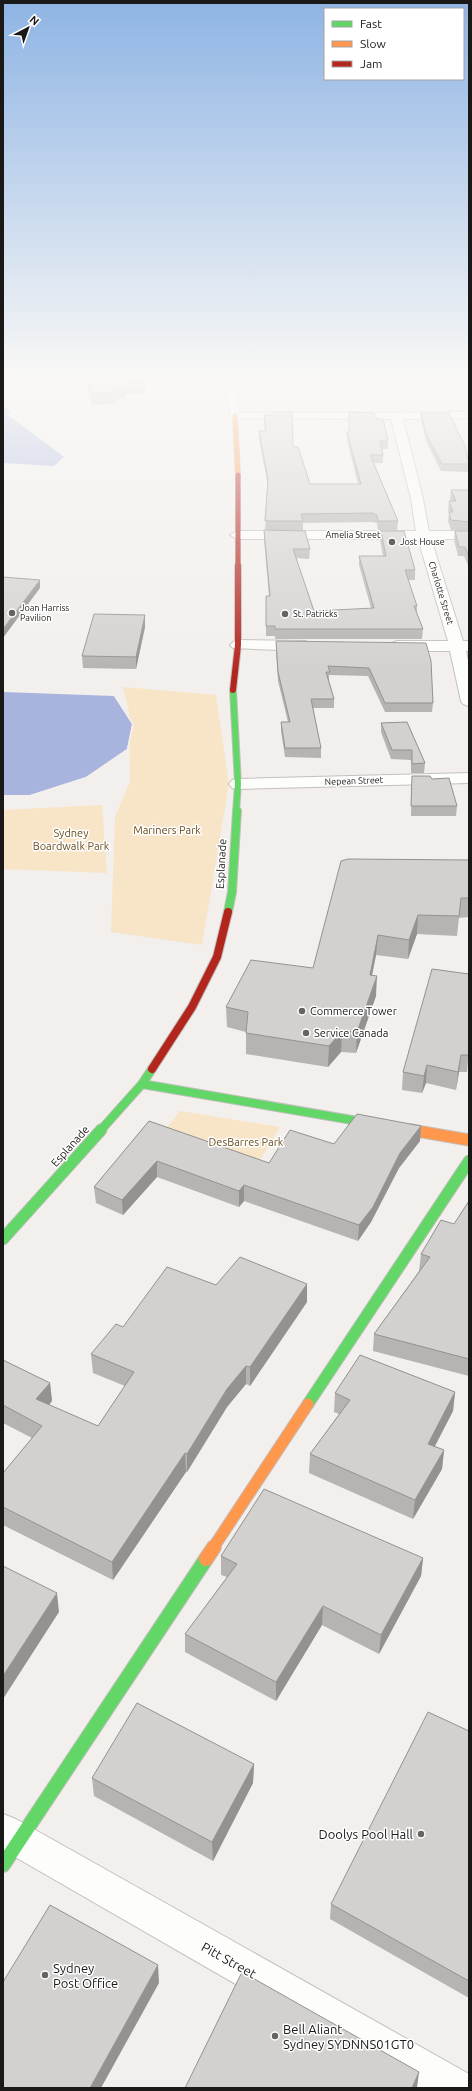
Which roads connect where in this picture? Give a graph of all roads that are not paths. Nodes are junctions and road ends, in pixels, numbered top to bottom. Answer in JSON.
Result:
{"nodes":[{"id":1,"x":238,"y":476,"type":"edge"},
{"id":2,"x":411,"y":476,"type":"edge"},
{"id":3,"x":237,"y":535,"type":"junction"},
{"id":4,"x":423,"y":535,"type":"junction"},
{"id":5,"x":469,"y":535,"type":"edge"},
{"id":6,"x":238,"y":646,"type":"junction"},
{"id":7,"x":316,"y":646,"type":"edge"},
{"id":8,"x":379,"y":646,"type":"edge"},
{"id":9,"x":463,"y":646,"type":"edge"},
{"id":10,"x":469,"y":701,"type":"edge"},
{"id":11,"x":469,"y":778,"type":"edge"},
{"id":12,"x":238,"y":784,"type":"junction"},
{"id":13,"x":142,"y":1084,"type":"junction"},
{"id":14,"x":469,"y":1140,"type":"edge"},
{"id":15,"x":469,"y":1161,"type":"edge"},
{"id":16,"x":3,"y":1239,"type":"edge"},
{"id":17,"x":8,"y":1845,"type":"edge"},
{"id":18,"x":455,"y":2088,"type":"edge"}],
"edges":[{"from":1,"to":3,"type":"street","name":"Esplanade"},
{"from":2,"to":4,"type":"street","name":"Charlotte Street"},
{"from":3,"to":4,"type":"street","name":"Amelia Street"},
{"from":3,"to":6,"type":"street","name":"Esplanade"},
{"from":4,"to":5,"type":"street","name":"Amelia Street"},
{"from":4,"to":9,"type":"street","name":"Charlotte Street"},
{"from":6,"to":7,"type":"street"},
{"from":6,"to":12,"type":"street","name":"Esplanade"},
{"from":8,"to":9,"type":"street"},
{"from":9,"to":10,"type":"street","name":"Charlotte Street"},
{"from":11,"to":12,"type":"street","name":"Nepean Street"},
{"from":12,"to":13,"type":"street","name":"Esplanade"},
{"from":13,"to":14,"type":"street"},
{"from":13,"to":16,"type":"street","name":"Esplanade"},
{"from":15,"to":17,"type":"street"},
{"from":17,"to":18,"type":"street","name":"Pitt Street"}]}
